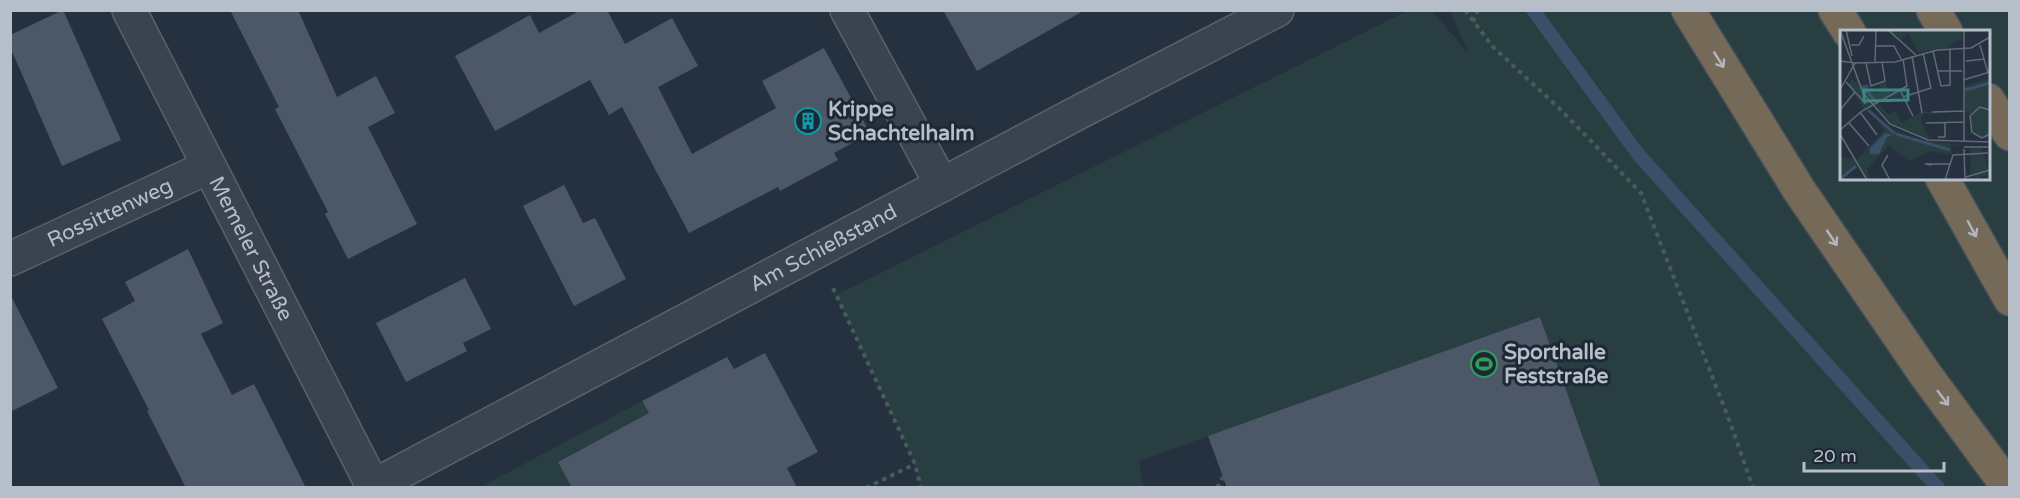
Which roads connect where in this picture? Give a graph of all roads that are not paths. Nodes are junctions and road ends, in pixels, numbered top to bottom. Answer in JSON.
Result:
{"nodes":[{"id":1,"x":129,"y":10,"type":"edge"},
{"id":2,"x":847,"y":10,"type":"edge"},
{"id":3,"x":1277,"y":10,"type":"edge"},
{"id":4,"x":1688,"y":10,"type":"edge"},
{"id":5,"x":1835,"y":10,"type":"edge"},
{"id":6,"x":1933,"y":10,"type":"edge"},
{"id":7,"x":1848,"y":30,"type":"edge"},
{"id":8,"x":1945,"y":30,"type":"edge"},
{"id":9,"x":1990,"y":102,"type":"edge"},
{"id":10,"x":2010,"y":134,"type":"edge"},
{"id":11,"x":208,"y":167,"type":"junction"},
{"id":12,"x":1943,"y":180,"type":"edge"},
{"id":13,"x":942,"y":185,"type":"junction"},
{"id":14,"x":10,"y":259,"type":"edge"},
{"id":15,"x":2010,"y":299,"type":"edge"},
{"id":16,"x":371,"y":487,"type":"edge"},
{"id":17,"x":2009,"y":488,"type":"edge"}],
"edges":[{"from":1,"to":11,"type":"street","name":"Memeler Straße"},
{"from":2,"to":13,"type":"street"},
{"from":3,"to":13,"type":"street","name":"Am Schießstand"},
{"from":4,"to":17,"type":"highway","one_way":true},
{"from":5,"to":7,"type":"highway"},
{"from":6,"to":8,"type":"highway"},
{"from":9,"to":10,"type":"highway"},
{"from":11,"to":14,"type":"street","name":"Rossittenweg"},
{"from":11,"to":16,"type":"street","name":"Memeler Straße"},
{"from":12,"to":15,"type":"highway","one_way":true},
{"from":13,"to":16,"type":"street","name":"Am Schießstand"}]}
